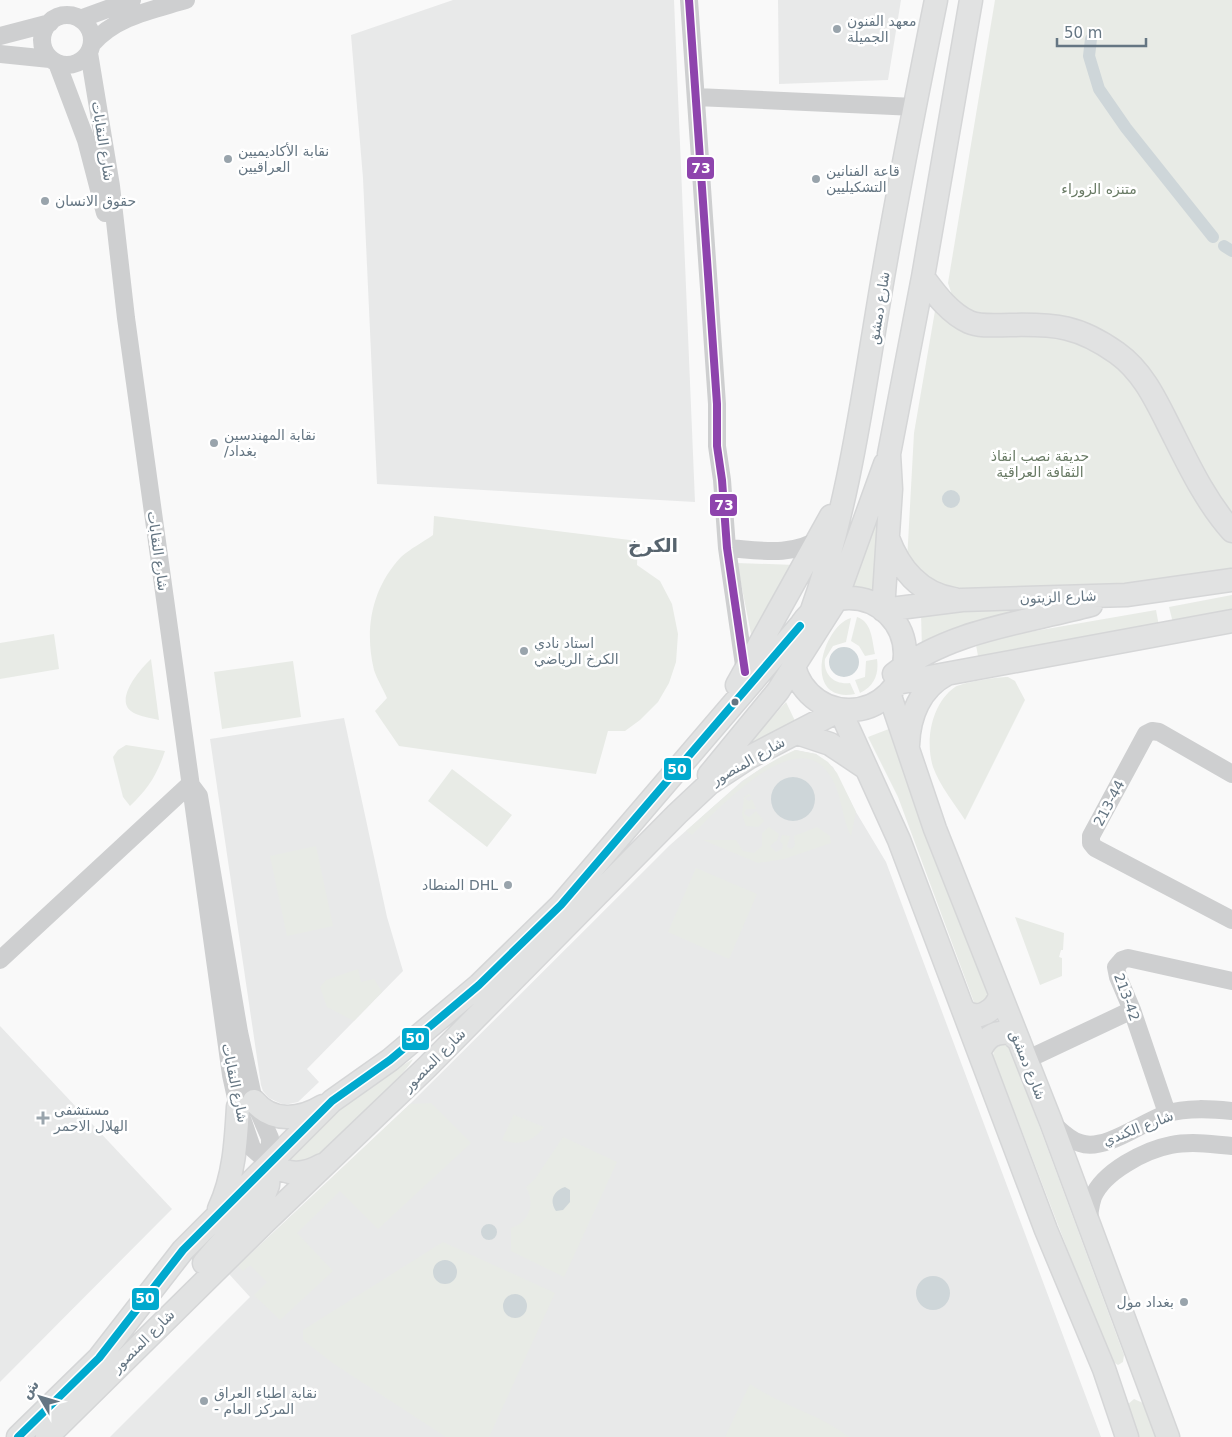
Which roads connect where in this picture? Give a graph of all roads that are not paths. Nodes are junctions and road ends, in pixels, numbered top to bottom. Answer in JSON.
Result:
{"nodes":[{"id":1,"x":132,"y":0,"type":"edge"},
{"id":2,"x":186,"y":0,"type":"edge"},
{"id":3,"x":689,"y":0,"type":"edge"},
{"id":4,"x":936,"y":0,"type":"edge"},
{"id":5,"x":969,"y":3,"type":"edge"},
{"id":6,"x":80,"y":19,"type":"junction"},
{"id":7,"x":50,"y":23,"type":"junction"},
{"id":8,"x":0,"y":36,"type":"edge"},
{"id":9,"x":90,"y":49,"type":"junction"},
{"id":10,"x":0,"y":54,"type":"edge"},
{"id":11,"x":53,"y":61,"type":"junction"},
{"id":12,"x":696,"y":97,"type":"junction"},
{"id":13,"x":915,"y":107,"type":"junction"},
{"id":14,"x":923,"y":277,"type":"junction"},
{"id":15,"x":126,"y":318,"type":"junction"},
{"id":16,"x":889,"y":454,"type":"junction"},
{"id":17,"x":844,"y":491,"type":"junction"},
{"id":18,"x":1232,"y":532,"type":"edge"},
{"id":19,"x":819,"y":538,"type":"junction"},
{"id":20,"x":888,"y":538,"type":"junction"},
{"id":21,"x":727,"y":548,"type":"junction"},
{"id":22,"x":1232,"y":580,"type":"edge"},
{"id":23,"x":1126,"y":596,"type":"junction"},
{"id":24,"x":836,"y":600,"type":"junction"},
{"id":25,"x":962,"y":600,"type":"junction"},
{"id":26,"x":884,"y":610,"type":"junction"},
{"id":27,"x":806,"y":620,"type":"junction"},
{"id":28,"x":1232,"y":621,"type":"edge"},
{"id":29,"x":950,"y":643,"type":"junction"},
{"id":30,"x":794,"y":668,"type":"junction"},
{"id":31,"x":745,"y":672,"type":"junction"},
{"id":32,"x":951,"y":672,"type":"junction"},
{"id":33,"x":896,"y":681,"type":"junction"},
{"id":34,"x":864,"y":708,"type":"junction"},
{"id":35,"x":840,"y":710,"type":"junction"},
{"id":36,"x":709,"y":732,"type":"junction"},
{"id":37,"x":797,"y":733,"type":"junction"},
{"id":38,"x":852,"y":734,"type":"junction"},
{"id":39,"x":908,"y":746,"type":"junction"},
{"id":40,"x":868,"y":769,"type":"junction"},
{"id":41,"x":1232,"y":774,"type":"edge"},
{"id":42,"x":190,"y":784,"type":"junction"},
{"id":43,"x":676,"y":814,"type":"junction"},
{"id":44,"x":1232,"y":920,"type":"edge"},
{"id":45,"x":0,"y":960,"type":"edge"},
{"id":46,"x":1232,"y":981,"type":"edge"},
{"id":47,"x":1000,"y":994,"type":"junction"},
{"id":48,"x":963,"y":1009,"type":"junction"},
{"id":49,"x":1132,"y":1010,"type":"junction"},
{"id":50,"x":980,"y":1051,"type":"junction"},
{"id":51,"x":1022,"y":1051,"type":"junction"},
{"id":52,"x":332,"y":1101,"type":"junction"},
{"id":53,"x":246,"y":1104,"type":"junction"},
{"id":54,"x":1232,"y":1111,"type":"edge"},
{"id":55,"x":1167,"y":1114,"type":"junction"},
{"id":56,"x":1051,"y":1122,"type":"junction"},
{"id":57,"x":1232,"y":1146,"type":"edge"},
{"id":58,"x":333,"y":1159,"type":"junction"},
{"id":59,"x":270,"y":1164,"type":"junction"},
{"id":60,"x":214,"y":1219,"type":"junction"},
{"id":61,"x":1089,"y":1224,"type":"junction"},
{"id":62,"x":144,"y":1341,"type":"junction"},
{"id":63,"x":1132,"y":1341,"type":"junction"},
{"id":64,"x":1100,"y":1358,"type":"junction"},
{"id":65,"x":1154,"y":1398,"type":"junction"},
{"id":66,"x":1118,"y":1410,"type":"junction"},
{"id":67,"x":18,"y":1437,"type":"edge"},
{"id":68,"x":47,"y":1437,"type":"edge"},
{"id":69,"x":1127,"y":1437,"type":"edge"},
{"id":70,"x":1168,"y":1437,"type":"edge"}],
"edges":[{"from":1,"to":6,"type":"street"},
{"from":2,"to":9,"type":"street"},
{"from":3,"to":12,"type":"street"},
{"from":4,"to":13,"type":"main road","name":"شارع دمشق"},
{"from":5,"to":14,"type":"main road"},
{"from":6,"to":7,"type":"street"},
{"from":6,"to":9,"type":"street"},
{"from":7,"to":8,"type":"street"},
{"from":7,"to":11,"type":"street"},
{"from":9,"to":11,"type":"street"},
{"from":9,"to":15,"type":"street","name":"شارع النقابات"},
{"from":10,"to":11,"type":"street"},
{"from":11,"to":15,"type":"street","name":"شارع النقابات"},
{"from":12,"to":13,"type":"street"},
{"from":12,"to":21,"type":"street"},
{"from":13,"to":17,"type":"main road","name":"شارع دمشق"},
{"from":14,"to":16,"type":"main road"},
{"from":14,"to":18,"type":"main road"},
{"from":15,"to":42,"type":"street","name":"شارع النقابات"},
{"from":16,"to":20,"type":"main road"},
{"from":16,"to":24,"type":"main road"},
{"from":17,"to":19,"type":"main road"},
{"from":17,"to":27,"type":"main road","name":"شارع دمشق"},
{"from":19,"to":21,"type":"street"},
{"from":19,"to":31,"type":"main road"},
{"from":20,"to":25,"type":"main road"},
{"from":20,"to":26,"type":"main road"},
{"from":21,"to":31,"type":"street"},
{"from":22,"to":23,"type":"main road","name":"شارع الزيتون"},
{"from":23,"to":25,"type":"main road","name":"شارع الزيتون"},
{"from":23,"to":29,"type":"main road"},
{"from":24,"to":26,"type":"main road"},
{"from":24,"to":27,"type":"main road"},
{"from":24,"to":30,"type":"main road"},
{"from":25,"to":26,"type":"main road","name":"شارع الزيتون"},
{"from":26,"to":33,"type":"main road"},
{"from":27,"to":30,"type":"main road","name":"شارع دمشق"},
{"from":27,"to":36,"type":"main road","name":"شارع المنصور"},
{"from":28,"to":32,"type":"main road"},
{"from":29,"to":32,"type":"main road"},
{"from":29,"to":33,"type":"main road"},
{"from":30,"to":35,"type":"main road"},
{"from":30,"to":43,"type":"main road"},
{"from":31,"to":36,"type":"main road"},
{"from":32,"to":33,"type":"main road"},
{"from":32,"to":39,"type":"main road"},
{"from":33,"to":34,"type":"main road"},
{"from":33,"to":34,"type":"main road"},
{"from":33,"to":39,"type":"main road","name":"شارع دمشق"},
{"from":34,"to":35,"type":"main road"},
{"from":34,"to":38,"type":"main road"},
{"from":35,"to":37,"type":"main road","name":"شارع المنصور"},
{"from":35,"to":38,"type":"main road"},
{"from":36,"to":52,"type":"main road","name":"شارع المنصور"},
{"from":37,"to":40,"type":"main road"},
{"from":37,"to":43,"type":"main road","name":"شارع المنصور"},
{"from":38,"to":40,"type":"main road"},
{"from":39,"to":47,"type":"main road","name":"شارع دمشق"},
{"from":40,"to":48,"type":"main road"},
{"from":41,"to":44,"type":"street","name":"213-44"},
{"from":42,"to":45,"type":"street"},
{"from":42,"to":53,"type":"street","name":"شارع النقابات"},
{"from":43,"to":58,"type":"main road","name":"شارع المنصور"},
{"from":46,"to":49,"type":"street","name":"213-42"},
{"from":47,"to":48,"type":"main road"},
{"from":47,"to":51,"type":"main road","name":"شارع دمشق"},
{"from":48,"to":50,"type":"main road"},
{"from":49,"to":51,"type":"street"},
{"from":49,"to":55,"type":"street","name":"213-42"},
{"from":50,"to":51,"type":"main road"},
{"from":50,"to":64,"type":"main road"},
{"from":51,"to":56,"type":"main road","name":"شارع دمشق"},
{"from":52,"to":53,"type":"main road"},
{"from":52,"to":59,"type":"main road","name":"شارع المنصور"},
{"from":53,"to":59,"type":"street","name":"شارع النقابات"},
{"from":53,"to":60,"type":"main road"},
{"from":54,"to":55,"type":"street","name":"شارع الكندي"},
{"from":55,"to":56,"type":"street","name":"شارع الكندي"},
{"from":56,"to":61,"type":"main road","name":"شارع دمشق"},
{"from":57,"to":61,"type":"street","name":"شارع الكندي"},
{"from":58,"to":59,"type":"main road"},
{"from":58,"to":62,"type":"main road","name":"شارع المنصور"},
{"from":59,"to":60,"type":"main road","name":"شارع المنصور"},
{"from":59,"to":62,"type":"main road"},
{"from":60,"to":67,"type":"main road","name":"شارع المنصور"},
{"from":61,"to":63,"type":"main road","name":"شارع دمشق"},
{"from":62,"to":68,"type":"main road","name":"شارع المنصور"},
{"from":63,"to":64,"type":"main road"},
{"from":63,"to":65,"type":"main road","name":"شارع دمشق"},
{"from":64,"to":66,"type":"main road"},
{"from":65,"to":66,"type":"main road"},
{"from":65,"to":70,"type":"main road","name":"شارع دمشق"},
{"from":66,"to":69,"type":"main road"}]}
